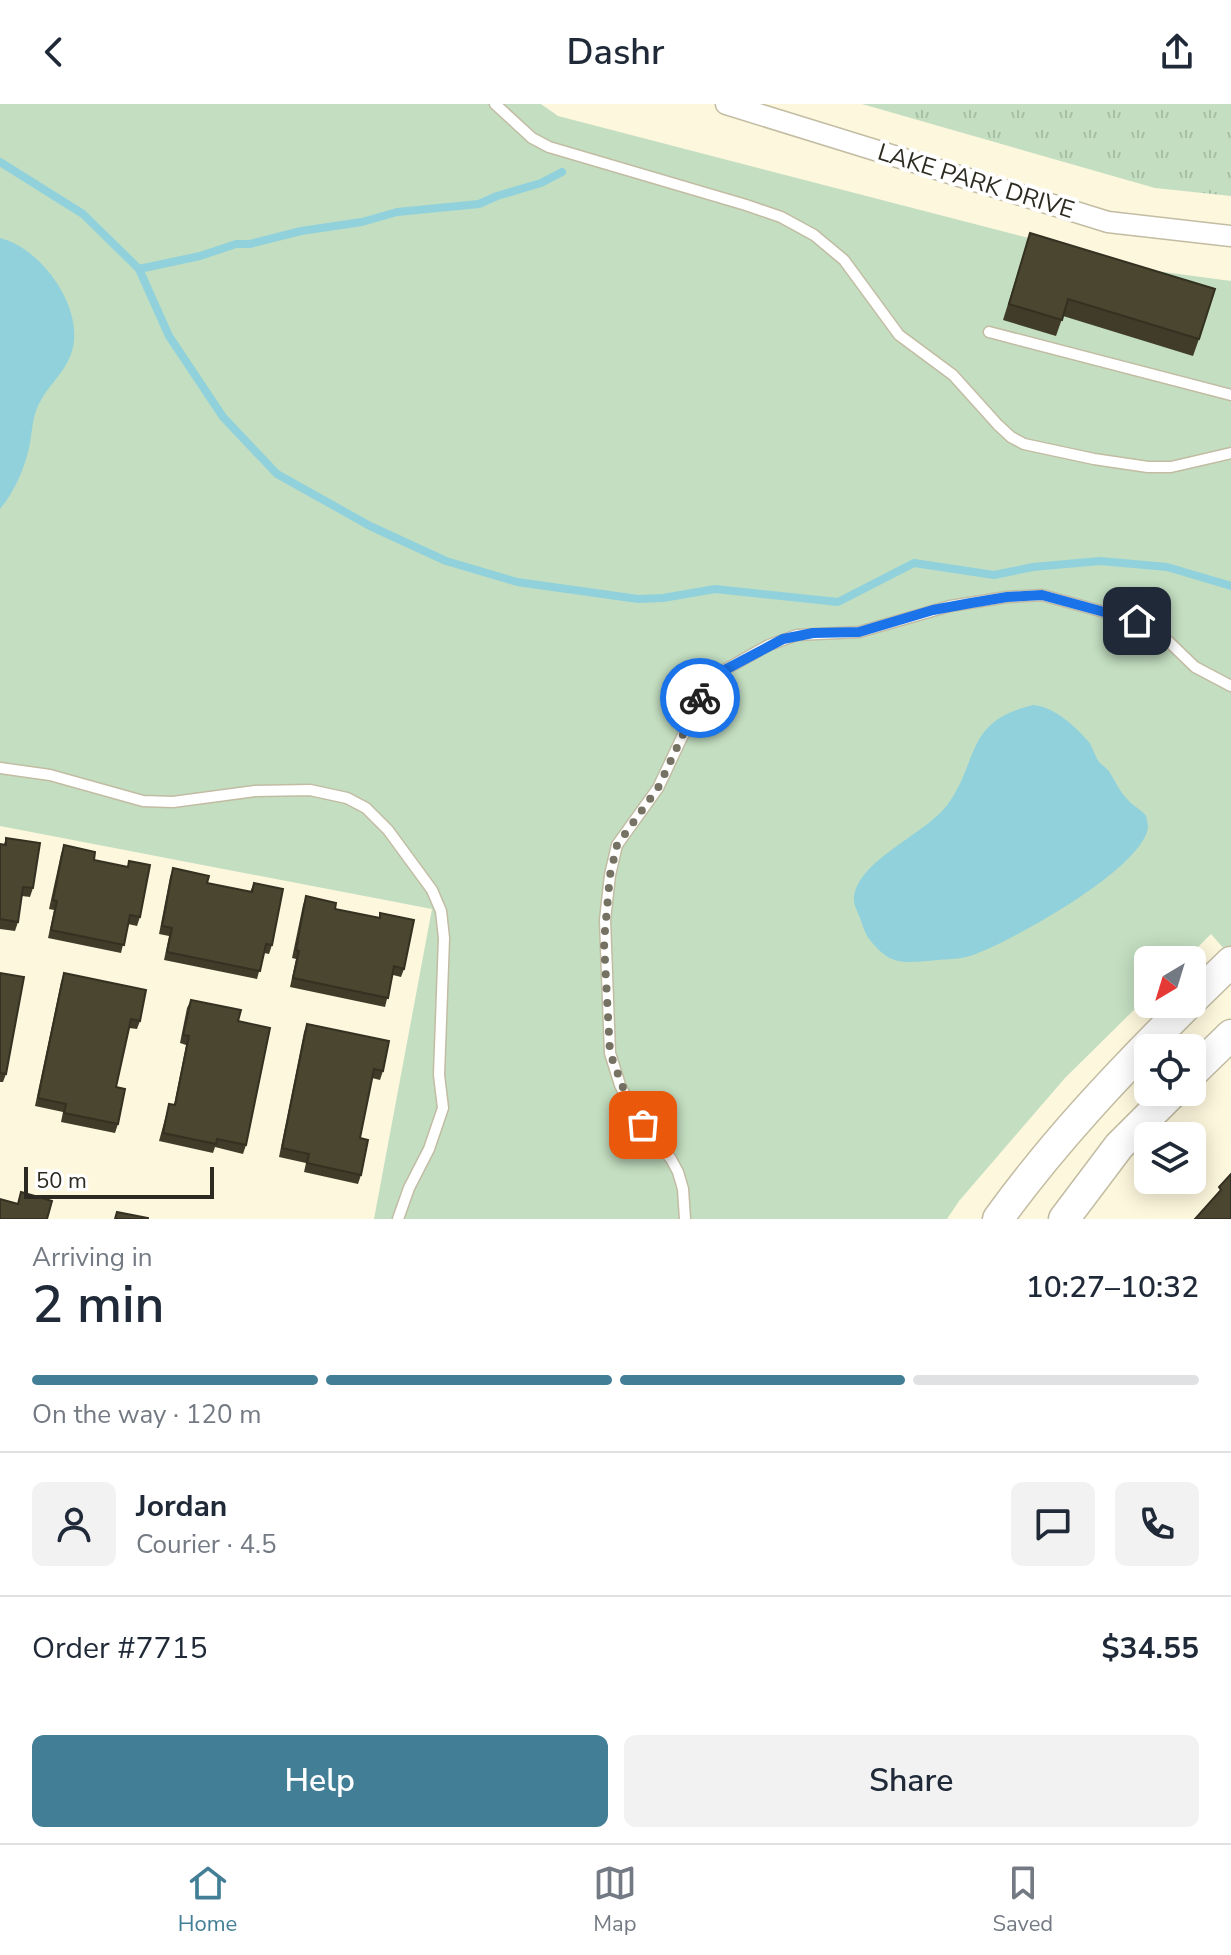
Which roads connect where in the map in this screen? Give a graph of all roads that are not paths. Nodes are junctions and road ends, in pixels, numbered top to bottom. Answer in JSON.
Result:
{"nodes":[{"id":1,"x":495,"y":104,"type":"edge"},
{"id":2,"x":726,"y":104,"type":"edge"},
{"id":3,"x":1231,"y":236,"type":"edge"},
{"id":4,"x":989,"y":332,"type":"dead end"},
{"id":5,"x":1231,"y":395,"type":"edge"},
{"id":6,"x":1231,"y":453,"type":"edge"},
{"id":7,"x":1231,"y":686,"type":"edge"},
{"id":8,"x":0,"y":768,"type":"edge"},
{"id":9,"x":1231,"y":962,"type":"edge"},
{"id":10,"x":1206,"y":986,"type":"edge"},
{"id":11,"x":1174,"y":1018,"type":"edge"},
{"id":12,"x":1231,"y":1035,"type":"edge"},
{"id":13,"x":1206,"y":1059,"type":"edge"},
{"id":14,"x":1159,"y":1106,"type":"edge"},
{"id":15,"x":398,"y":1219,"type":"edge"},
{"id":16,"x":685,"y":1219,"type":"edge"},
{"id":17,"x":998,"y":1219,"type":"edge"},
{"id":18,"x":1064,"y":1219,"type":"edge"}],
"edges":[{"from":1,"to":6,"type":"lane"},
{"from":2,"to":3,"type":"street","name":"LAKE PARK DRIVE"},
{"from":4,"to":5,"type":"lane"},
{"from":7,"to":16,"type":"lane"},
{"from":8,"to":15,"type":"lane"},
{"from":9,"to":10,"type":"main road"},
{"from":11,"to":17,"type":"main road"},
{"from":12,"to":13,"type":"main road"},
{"from":14,"to":18,"type":"main road"}]}
